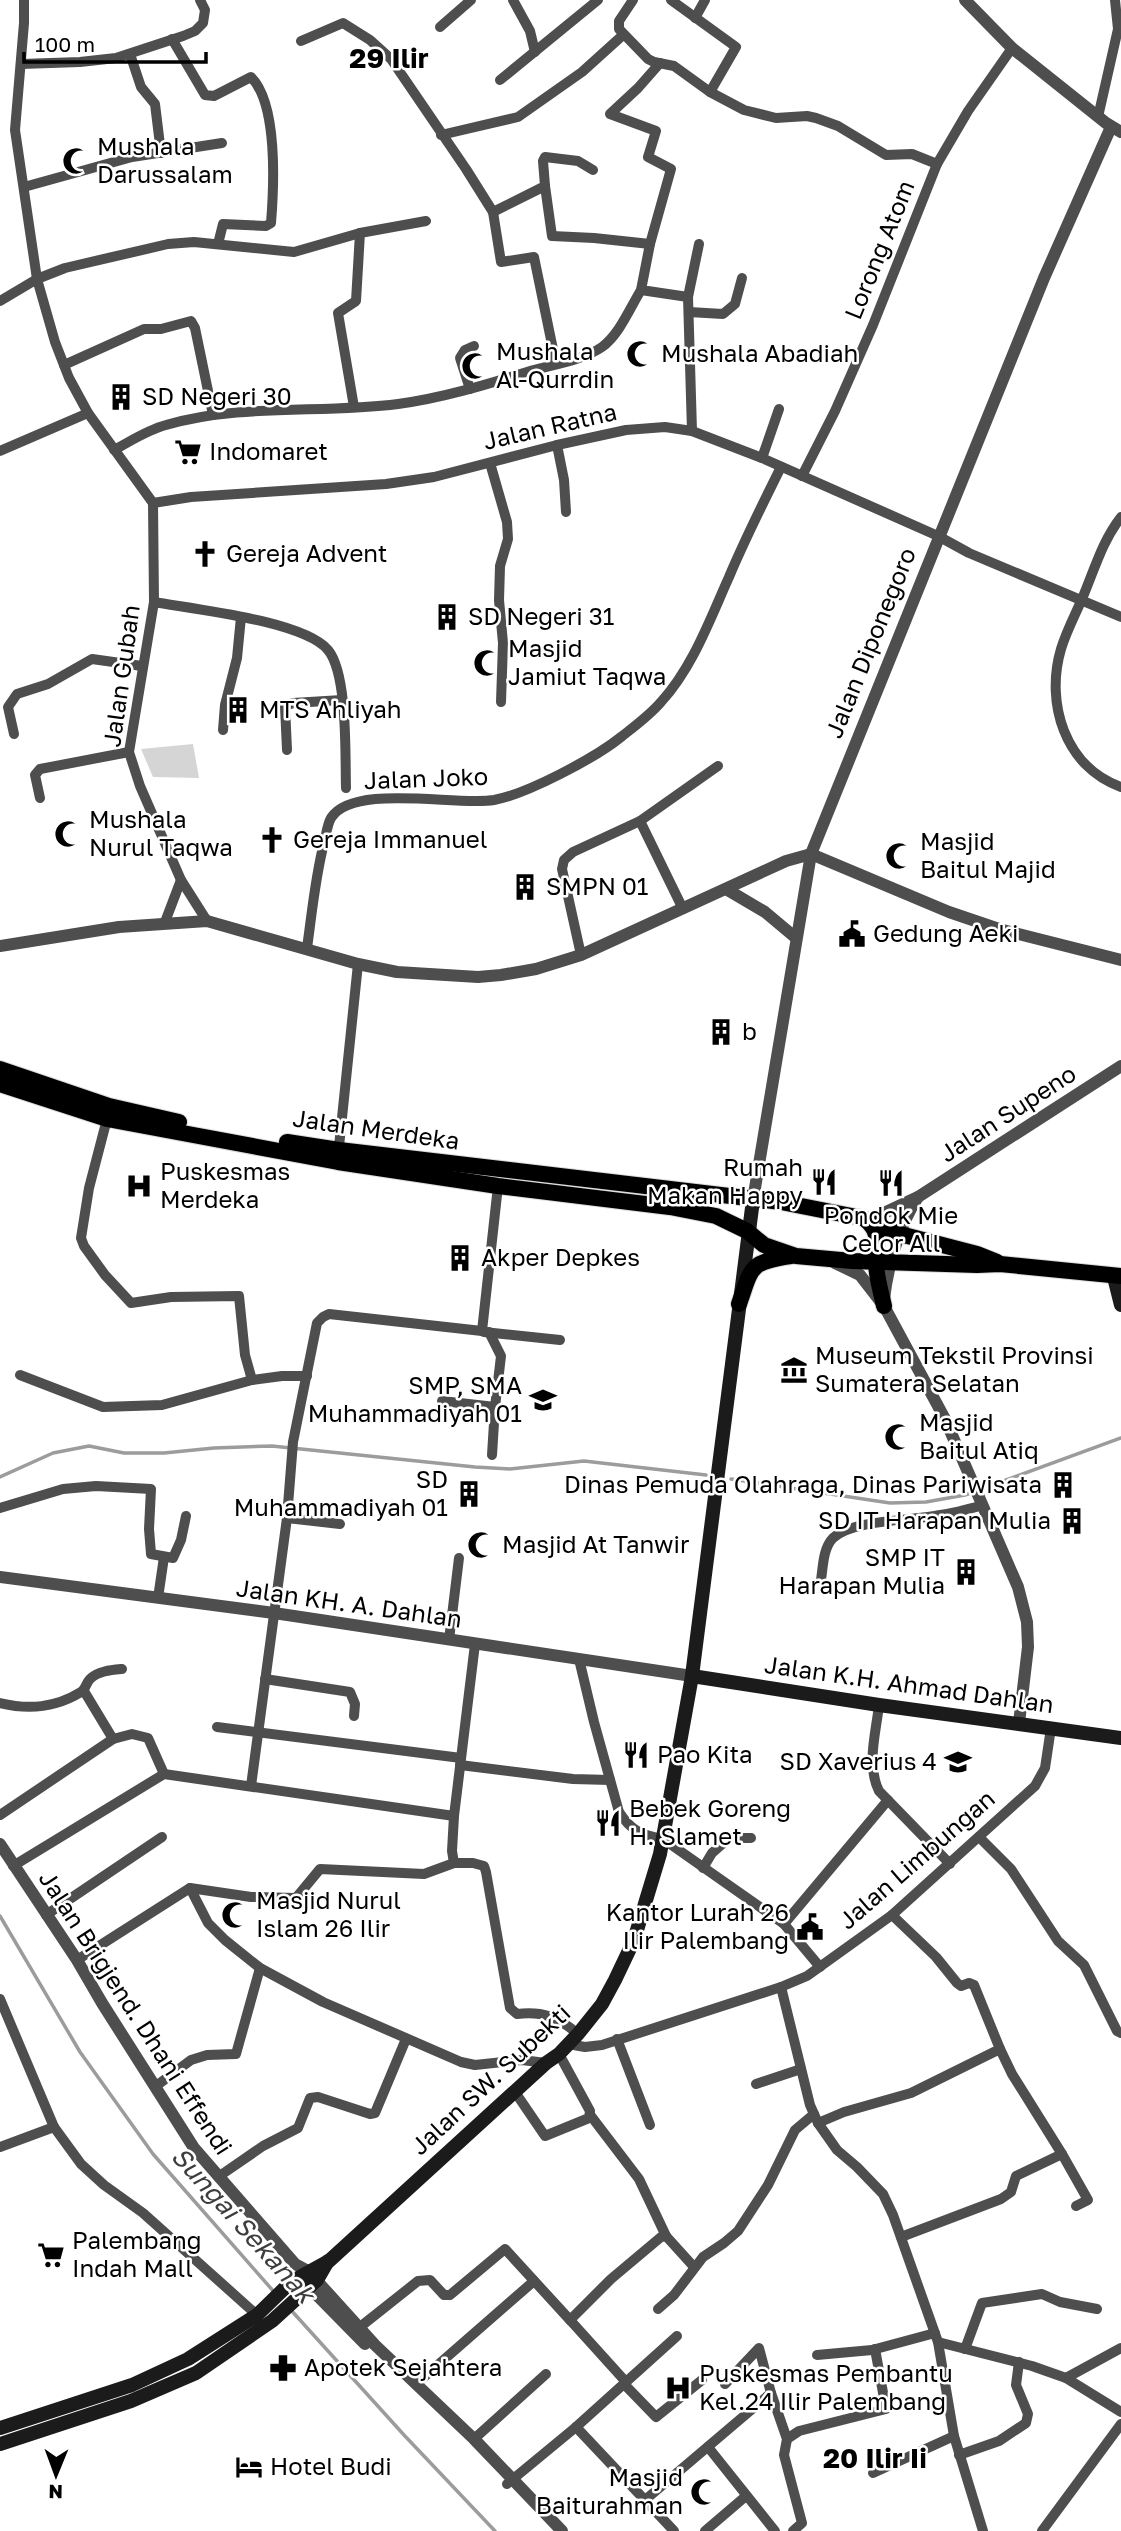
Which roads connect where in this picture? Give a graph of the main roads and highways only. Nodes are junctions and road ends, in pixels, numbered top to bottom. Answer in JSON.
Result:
{"nodes":[{"id":1,"x":0,"y":1069,"type":"edge"},
{"id":2,"x":0,"y":1084,"type":"edge"},
{"id":3,"x":338,"y":1156,"type":"junction"},
{"id":4,"x":753,"y":1200,"type":"junction"},
{"id":5,"x":867,"y":1220,"type":"junction"},
{"id":6,"x":747,"y":1231,"type":"junction"},
{"id":7,"x":796,"y":1256,"type":"junction"},
{"id":8,"x":884,"y":1261,"type":"junction"},
{"id":9,"x":1000,"y":1264,"type":"junction"},
{"id":10,"x":1117,"y":1277,"type":"edge"},
{"id":11,"x":739,"y":1304,"type":"junction"},
{"id":12,"x":1121,"y":1305,"type":"edge"},
{"id":13,"x":884,"y":1306,"type":"road end"},
{"id":14,"x":692,"y":1676,"type":"junction"},
{"id":15,"x":1121,"y":1738,"type":"edge"},
{"id":16,"x":265,"y":2315,"type":"junction"},
{"id":17,"x":0,"y":2428,"type":"edge"},
{"id":18,"x":0,"y":2444,"type":"edge"}],
"edges":[{"from":1,"to":3,"type":"main road","name":"Jalan Merdeka"},
{"from":2,"to":3,"type":"main road","name":"Jalan Merdeka"},
{"from":3,"to":4,"type":"main road","name":"Jalan Merdeka"},
{"from":3,"to":6,"type":"main road","name":"Jalan Merdeka"},
{"from":4,"to":5,"type":"main road","name":"Jalan Merdeka"},
{"from":4,"to":6,"type":"main road"},
{"from":5,"to":8,"type":"main road"},
{"from":5,"to":9,"type":"main road","name":"Jalan Merdeka"},
{"from":6,"to":7,"type":"main road","name":"Jalan Merdeka"},
{"from":6,"to":11,"type":"main road"},
{"from":7,"to":8,"type":"main road"},
{"from":7,"to":11,"type":"main road"},
{"from":8,"to":9,"type":"main road"},
{"from":8,"to":13,"type":"main road"},
{"from":9,"to":10,"type":"main road"},
{"from":10,"to":12,"type":"main road"},
{"from":11,"to":14,"type":"main road"},
{"from":14,"to":15,"type":"main road","name":"Jalan K.H. Ahmad Dahlan"},
{"from":14,"to":16,"type":"main road","name":"Jalan SW. Subekti"},
{"from":16,"to":17,"type":"main road"},
{"from":16,"to":18,"type":"main road"}]}
